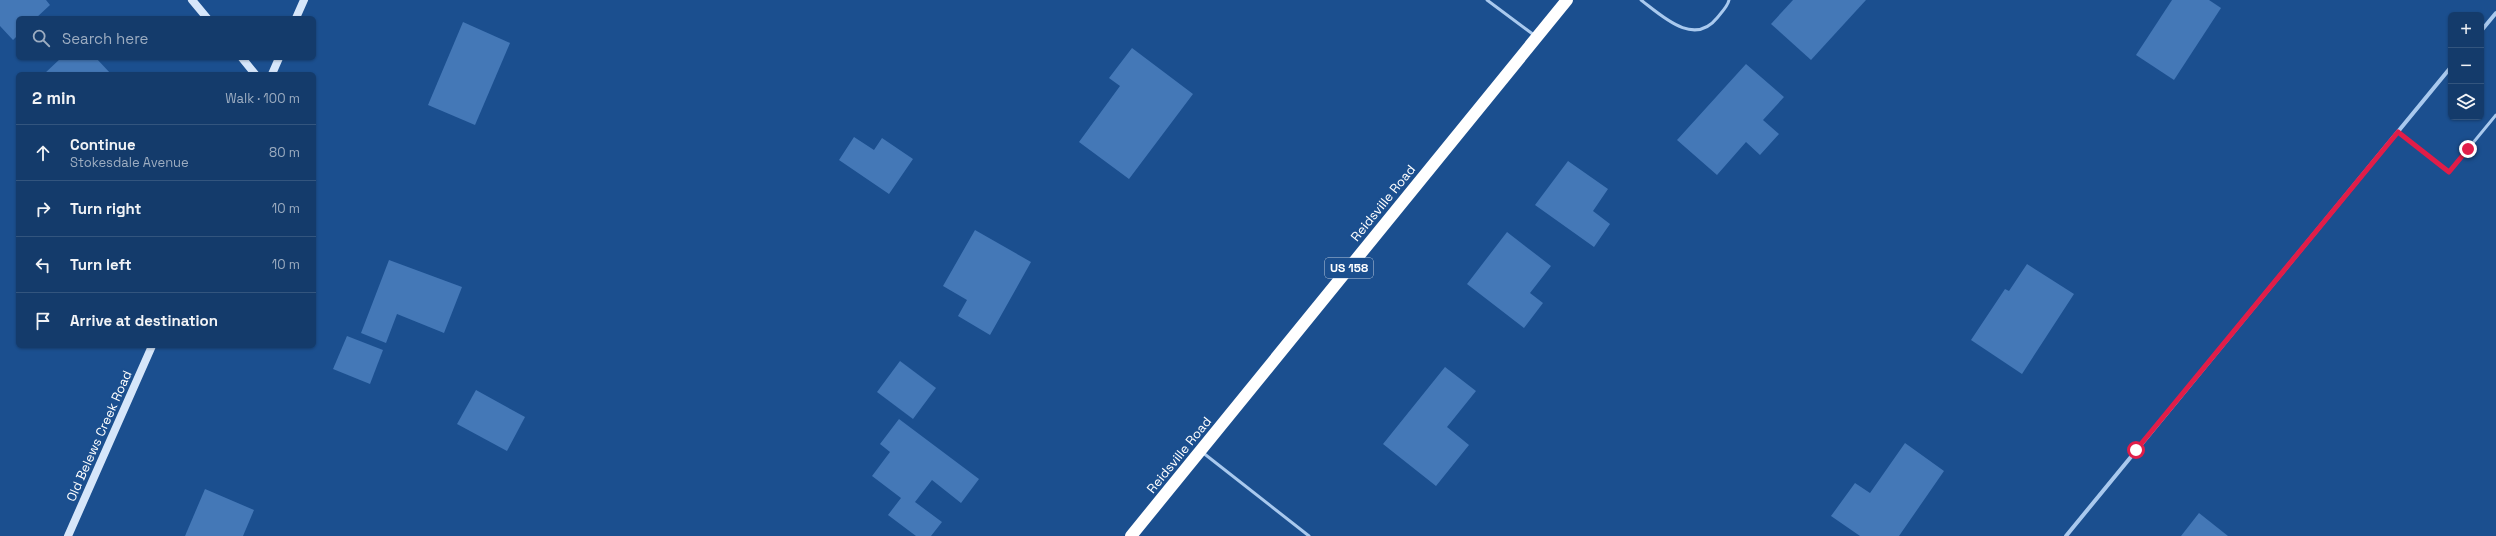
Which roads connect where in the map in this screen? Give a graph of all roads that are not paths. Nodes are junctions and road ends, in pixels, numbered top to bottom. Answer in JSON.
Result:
{"nodes":[{"id":1,"x":192,"y":0,"type":"edge"},
{"id":2,"x":304,"y":0,"type":"edge"},
{"id":3,"x":1487,"y":0,"type":"edge"},
{"id":4,"x":1567,"y":0,"type":"edge"},
{"id":5,"x":1641,"y":0,"type":"edge"},
{"id":6,"x":1729,"y":0,"type":"edge"},
{"id":7,"x":2496,"y":12,"type":"edge"},
{"id":8,"x":205,"y":16,"type":"edge"},
{"id":9,"x":297,"y":16,"type":"edge"},
{"id":10,"x":2484,"y":27,"type":"edge"},
{"id":11,"x":1537,"y":38,"type":"junction"},
{"id":12,"x":244,"y":60,"type":"edge"},
{"id":13,"x":278,"y":60,"type":"edge"},
{"id":14,"x":2448,"y":71,"type":"edge"},
{"id":15,"x":253,"y":72,"type":"edge"},
{"id":16,"x":273,"y":72,"type":"edge"},
{"id":17,"x":2496,"y":114,"type":"edge"},
{"id":18,"x":2398,"y":132,"type":"junction"},
{"id":19,"x":151,"y":348,"type":"edge"},
{"id":20,"x":1201,"y":450,"type":"junction"},
{"id":21,"x":68,"y":536,"type":"edge"},
{"id":22,"x":1131,"y":536,"type":"edge"},
{"id":23,"x":1309,"y":536,"type":"edge"},
{"id":24,"x":2066,"y":536,"type":"edge"}],
"edges":[{"from":1,"to":8,"type":"street"},
{"from":2,"to":9,"type":"street"},
{"from":3,"to":11,"type":"lane"},
{"from":4,"to":11,"type":"highway","name":"Reidsville Road","number":"US 158"},
{"from":5,"to":6,"type":"lane"},
{"from":7,"to":10,"type":"street"},
{"from":11,"to":20,"type":"highway","name":"Reidsville Road","number":"US 158"},
{"from":12,"to":15,"type":"street"},
{"from":13,"to":16,"type":"street"},
{"from":14,"to":18,"type":"street"},
{"from":17,"to":18,"type":"lane"},
{"from":18,"to":24,"type":"street"},
{"from":19,"to":21,"type":"street","name":"Old Belews Creek Road"},
{"from":20,"to":22,"type":"highway","name":"Reidsville Road","number":"US 158"},
{"from":20,"to":23,"type":"lane"}]}
